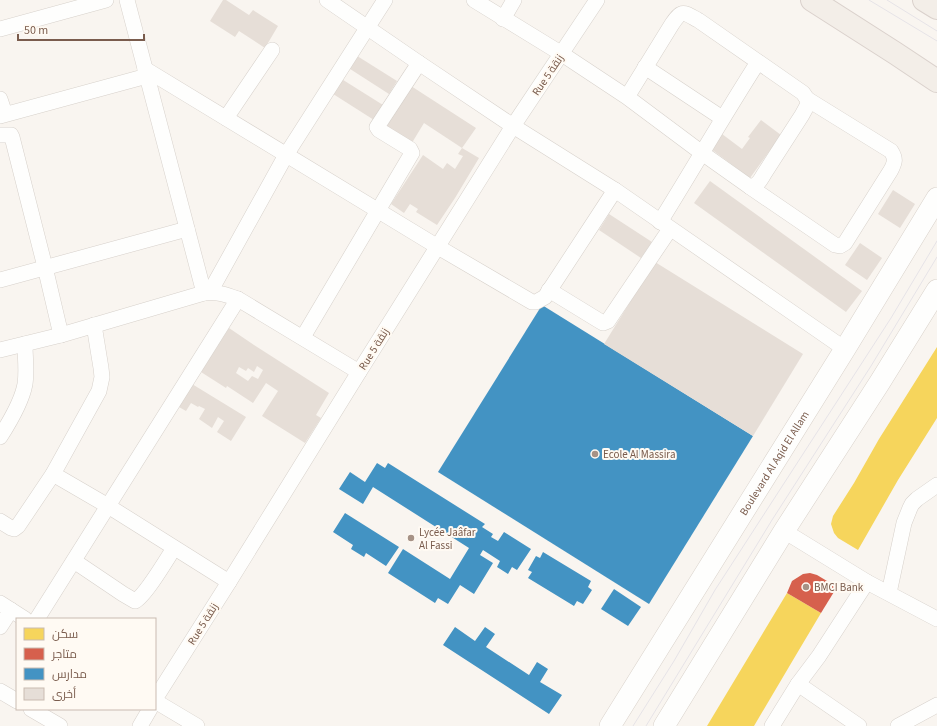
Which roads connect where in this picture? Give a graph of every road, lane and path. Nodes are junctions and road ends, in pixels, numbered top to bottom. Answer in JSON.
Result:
{"nodes":[{"id":1,"x":127,"y":0,"type":"edge"},
{"id":2,"x":327,"y":0,"type":"edge"},
{"id":3,"x":385,"y":0,"type":"edge"},
{"id":4,"x":474,"y":0,"type":"edge"},
{"id":5,"x":514,"y":0,"type":"edge"},
{"id":6,"x":597,"y":0,"type":"edge"},
{"id":7,"x":812,"y":0,"type":"edge"},
{"id":8,"x":924,"y":0,"type":"edge"},
{"id":9,"x":98,"y":1,"type":"edge"},
{"id":10,"x":937,"y":8,"type":"edge"},
{"id":11,"x":503,"y":19,"type":"junction"},
{"id":12,"x":367,"y":28,"type":"junction"},
{"id":13,"x":0,"y":29,"type":"edge"},
{"id":14,"x":272,"y":50,"type":"dead end"},
{"id":15,"x":562,"y":54,"type":"junction"},
{"id":16,"x":758,"y":62,"type":"junction"},
{"id":17,"x":419,"y":64,"type":"junction"},
{"id":18,"x":645,"y":67,"type":"junction"},
{"id":19,"x":146,"y":72,"type":"junction"},
{"id":20,"x":937,"y":81,"type":"edge"},
{"id":21,"x":627,"y":97,"type":"junction"},
{"id":22,"x":0,"y":99,"type":"edge"},
{"id":23,"x":807,"y":99,"type":"junction"},
{"id":24,"x":2,"y":115,"type":"edge"},
{"id":25,"x":226,"y":118,"type":"junction"},
{"id":26,"x":722,"y":118,"type":"junction"},
{"id":27,"x":513,"y":126,"type":"junction"},
{"id":28,"x":0,"y":135,"type":"edge"},
{"id":29,"x":702,"y":153,"type":"junction"},
{"id":30,"x":286,"y":155,"type":"junction"},
{"id":31,"x":750,"y":187,"type":"junction"},
{"id":32,"x":615,"y":190,"type":"junction"},
{"id":33,"x":937,"y":198,"type":"edge"},
{"id":34,"x":378,"y":211,"type":"junction"},
{"id":35,"x":665,"y":226,"type":"junction"},
{"id":36,"x":187,"y":229,"type":"junction"},
{"id":37,"x":438,"y":247,"type":"junction"},
{"id":38,"x":45,"y":267,"type":"junction"},
{"id":39,"x":0,"y":280,"type":"edge"},
{"id":40,"x":549,"y":290,"type":"junction"},
{"id":41,"x":937,"y":290,"type":"edge"},
{"id":42,"x":207,"y":293,"type":"junction"},
{"id":43,"x":238,"y":299,"type":"junction"},
{"id":44,"x":94,"y":325,"type":"junction"},
{"id":45,"x":60,"y":335,"type":"junction"},
{"id":46,"x":303,"y":337,"type":"junction"},
{"id":47,"x":25,"y":344,"type":"junction"},
{"id":48,"x":845,"y":349,"type":"junction"},
{"id":49,"x":0,"y":350,"type":"edge"},
{"id":50,"x":359,"y":372,"type":"junction"},
{"id":51,"x":0,"y":438,"type":"edge"},
{"id":52,"x":54,"y":474,"type":"junction"},
{"id":53,"x":937,"y":485,"type":"edge"},
{"id":54,"x":108,"y":506,"type":"junction"},
{"id":55,"x":0,"y":521,"type":"edge"},
{"id":56,"x":784,"y":531,"type":"junction"},
{"id":57,"x":174,"y":548,"type":"junction"},
{"id":58,"x":74,"y":561,"type":"junction"},
{"id":59,"x":229,"y":582,"type":"junction"},
{"id":60,"x":867,"y":582,"type":"junction"},
{"id":61,"x":889,"y":593,"type":"junction"},
{"id":62,"x":5,"y":607,"type":"edge"},
{"id":63,"x":23,"y":618,"type":"edge"},
{"id":64,"x":38,"y":618,"type":"edge"},
{"id":65,"x":937,"y":619,"type":"edge"},
{"id":66,"x":0,"y":627,"type":"edge"},
{"id":67,"x":798,"y":684,"type":"junction"},
{"id":68,"x":0,"y":691,"type":"edge"},
{"id":69,"x":156,"y":698,"type":"edge"},
{"id":70,"x":16,"y":700,"type":"edge"},
{"id":71,"x":156,"y":701,"type":"edge"},
{"id":72,"x":937,"y":705,"type":"edge"},
{"id":73,"x":33,"y":710,"type":"edge"},
{"id":74,"x":149,"y":710,"type":"edge"},
{"id":75,"x":60,"y":726,"type":"edge"},
{"id":76,"x":140,"y":726,"type":"edge"},
{"id":77,"x":197,"y":726,"type":"edge"},
{"id":78,"x":610,"y":726,"type":"edge"},
{"id":79,"x":664,"y":726,"type":"edge"},
{"id":80,"x":772,"y":726,"type":"edge"},
{"id":81,"x":859,"y":726,"type":"edge"},
{"id":82,"x":898,"y":726,"type":"edge"}],
"edges":[{"from":1,"to":19,"type":"street"},
{"from":2,"to":12,"type":"street"},
{"from":3,"to":12,"type":"street"},
{"from":4,"to":11,"type":"street"},
{"from":5,"to":11,"type":"street"},
{"from":6,"to":15,"type":"street","name":"Rue 5 زنقة"},
{"from":7,"to":20,"type":"main road"},
{"from":8,"to":10,"type":"main road"},
{"from":9,"to":13,"type":"street"},
{"from":11,"to":15,"type":"street"},
{"from":12,"to":17,"type":"street"},
{"from":12,"to":30,"type":"street"},
{"from":14,"to":25,"type":"street"},
{"from":15,"to":21,"type":"street"},
{"from":15,"to":27,"type":"street","name":"Rue 5 زنقة"},
{"from":16,"to":18,"type":"street"},
{"from":16,"to":23,"type":"street"},
{"from":16,"to":26,"type":"street"},
{"from":17,"to":27,"type":"street"},
{"from":17,"to":34,"type":"street"},
{"from":18,"to":21,"type":"street"},
{"from":18,"to":26,"type":"street"},
{"from":19,"to":24,"type":"street"},
{"from":19,"to":25,"type":"street"},
{"from":19,"to":36,"type":"street"},
{"from":21,"to":29,"type":"street"},
{"from":22,"to":24,"type":"street"},
{"from":23,"to":31,"type":"street"},
{"from":23,"to":31,"type":"street"},
{"from":25,"to":30,"type":"street"},
{"from":26,"to":29,"type":"street"},
{"from":27,"to":32,"type":"street"},
{"from":27,"to":37,"type":"street","name":"Rue 5 زنقة"},
{"from":28,"to":38,"type":"street"},
{"from":29,"to":31,"type":"street"},
{"from":29,"to":35,"type":"street"},
{"from":30,"to":34,"type":"street"},
{"from":30,"to":42,"type":"street"},
{"from":32,"to":35,"type":"street"},
{"from":32,"to":40,"type":"street"},
{"from":33,"to":48,"type":"main road","name":"Boulevard Al Aqid El Allam"},
{"from":34,"to":37,"type":"street"},
{"from":34,"to":46,"type":"street"},
{"from":35,"to":40,"type":"street"},
{"from":35,"to":48,"type":"street"},
{"from":36,"to":38,"type":"street"},
{"from":36,"to":42,"type":"street"},
{"from":37,"to":40,"type":"street"},
{"from":37,"to":50,"type":"street","name":"Rue 5 زنقة"},
{"from":38,"to":39,"type":"street"},
{"from":38,"to":45,"type":"street"},
{"from":41,"to":56,"type":"main road"},
{"from":42,"to":43,"type":"street"},
{"from":42,"to":44,"type":"street"},
{"from":43,"to":46,"type":"street"},
{"from":43,"to":54,"type":"street"},
{"from":44,"to":45,"type":"street"},
{"from":44,"to":52,"type":"street"},
{"from":45,"to":47,"type":"street"},
{"from":46,"to":50,"type":"street"},
{"from":47,"to":49,"type":"street"},
{"from":47,"to":51,"type":"street"},
{"from":48,"to":78,"type":"main road","name":"Boulevard Al Aqid El Allam"},
{"from":50,"to":59,"type":"street","name":"Rue 5 زنقة"},
{"from":52,"to":54,"type":"street"},
{"from":52,"to":55,"type":"street"},
{"from":53,"to":61,"type":"street"},
{"from":54,"to":57,"type":"street"},
{"from":54,"to":58,"type":"street"},
{"from":56,"to":60,"type":"street"},
{"from":56,"to":79,"type":"main road"},
{"from":57,"to":58,"type":"street"},
{"from":57,"to":59,"type":"street"},
{"from":58,"to":64,"type":"street"},
{"from":59,"to":69,"type":"street","name":"Rue 5 زنقة"},
{"from":60,"to":61,"type":"street"},
{"from":60,"to":67,"type":"street"},
{"from":61,"to":65,"type":"street"},
{"from":62,"to":63,"type":"street"},
{"from":62,"to":66,"type":"street"},
{"from":67,"to":80,"type":"street"},
{"from":67,"to":81,"type":"street"},
{"from":68,"to":70,"type":"street"},
{"from":71,"to":77,"type":"street"},
{"from":72,"to":82,"type":"street"},
{"from":73,"to":75,"type":"street"},
{"from":74,"to":76,"type":"street"}]}
